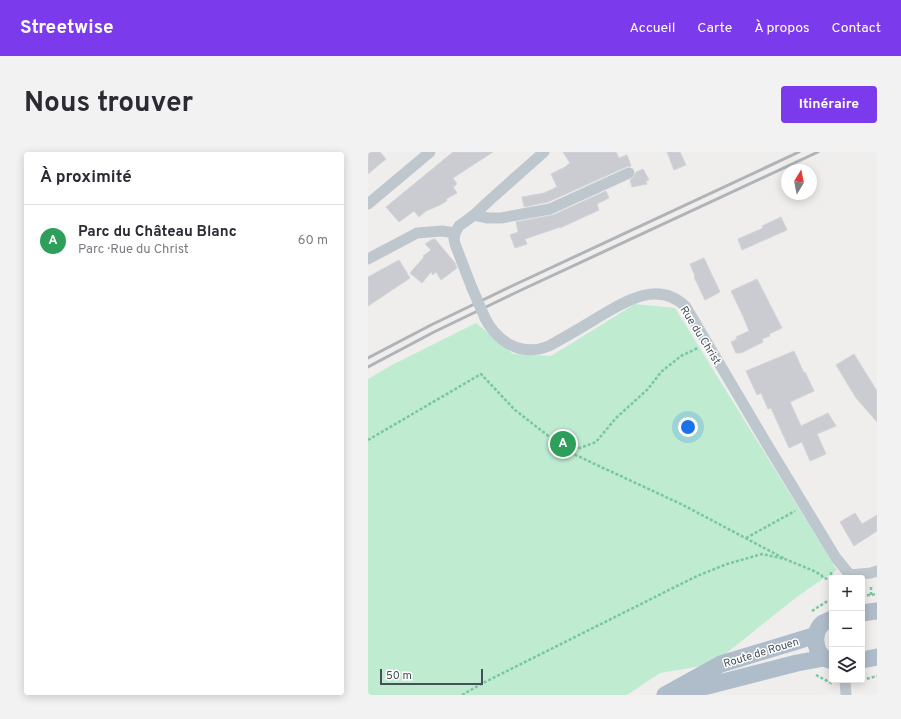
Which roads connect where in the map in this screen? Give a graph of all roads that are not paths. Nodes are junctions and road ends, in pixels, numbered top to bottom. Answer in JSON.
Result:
{"nodes":[{"id":1,"x":430,"y":152,"type":"edge"},
{"id":2,"x":544,"y":152,"type":"edge"},
{"id":3,"x":629,"y":173,"type":"dead end"},
{"id":4,"x":368,"y":204,"type":"edge"},
{"id":5,"x":474,"y":215,"type":"junction"},
{"id":6,"x":455,"y":233,"type":"junction"},
{"id":7,"x":368,"y":259,"type":"edge"},
{"id":8,"x":877,"y":571,"type":"edge"},
{"id":9,"x":848,"y":575,"type":"edge"},
{"id":10,"x":856,"y":575,"type":"edge"},
{"id":11,"x":877,"y":611,"type":"edge"},
{"id":12,"x":865,"y":613,"type":"edge"},
{"id":13,"x":829,"y":620,"type":"edge"},
{"id":14,"x":816,"y":634,"type":"junction"},
{"id":15,"x":877,"y":657,"type":"edge"},
{"id":16,"x":865,"y":659,"type":"edge"},
{"id":17,"x":828,"y":660,"type":"edge"},
{"id":18,"x":845,"y":683,"type":"edge"},
{"id":19,"x":665,"y":695,"type":"edge"},
{"id":20,"x":672,"y":695,"type":"edge"},
{"id":21,"x":846,"y":695,"type":"edge"}],
"edges":[{"from":1,"to":4,"type":"street"},
{"from":2,"to":5,"type":"street"},
{"from":3,"to":5,"type":"street"},
{"from":5,"to":6,"type":"street"},
{"from":6,"to":7,"type":"street"},
{"from":6,"to":9,"type":"street","name":"Rue du Christ","bridge":true},
{"from":8,"to":10,"type":"street"},
{"from":11,"to":12,"type":"main road"},
{"from":13,"to":14,"type":"main road"},
{"from":14,"to":17,"type":"main road"},
{"from":14,"to":19,"type":"main road","name":"Route de Rouen"},
{"from":15,"to":16,"type":"main road"},
{"from":17,"to":20,"type":"main road","name":"Route de Rouen"},
{"from":18,"to":21,"type":"street"}]}
